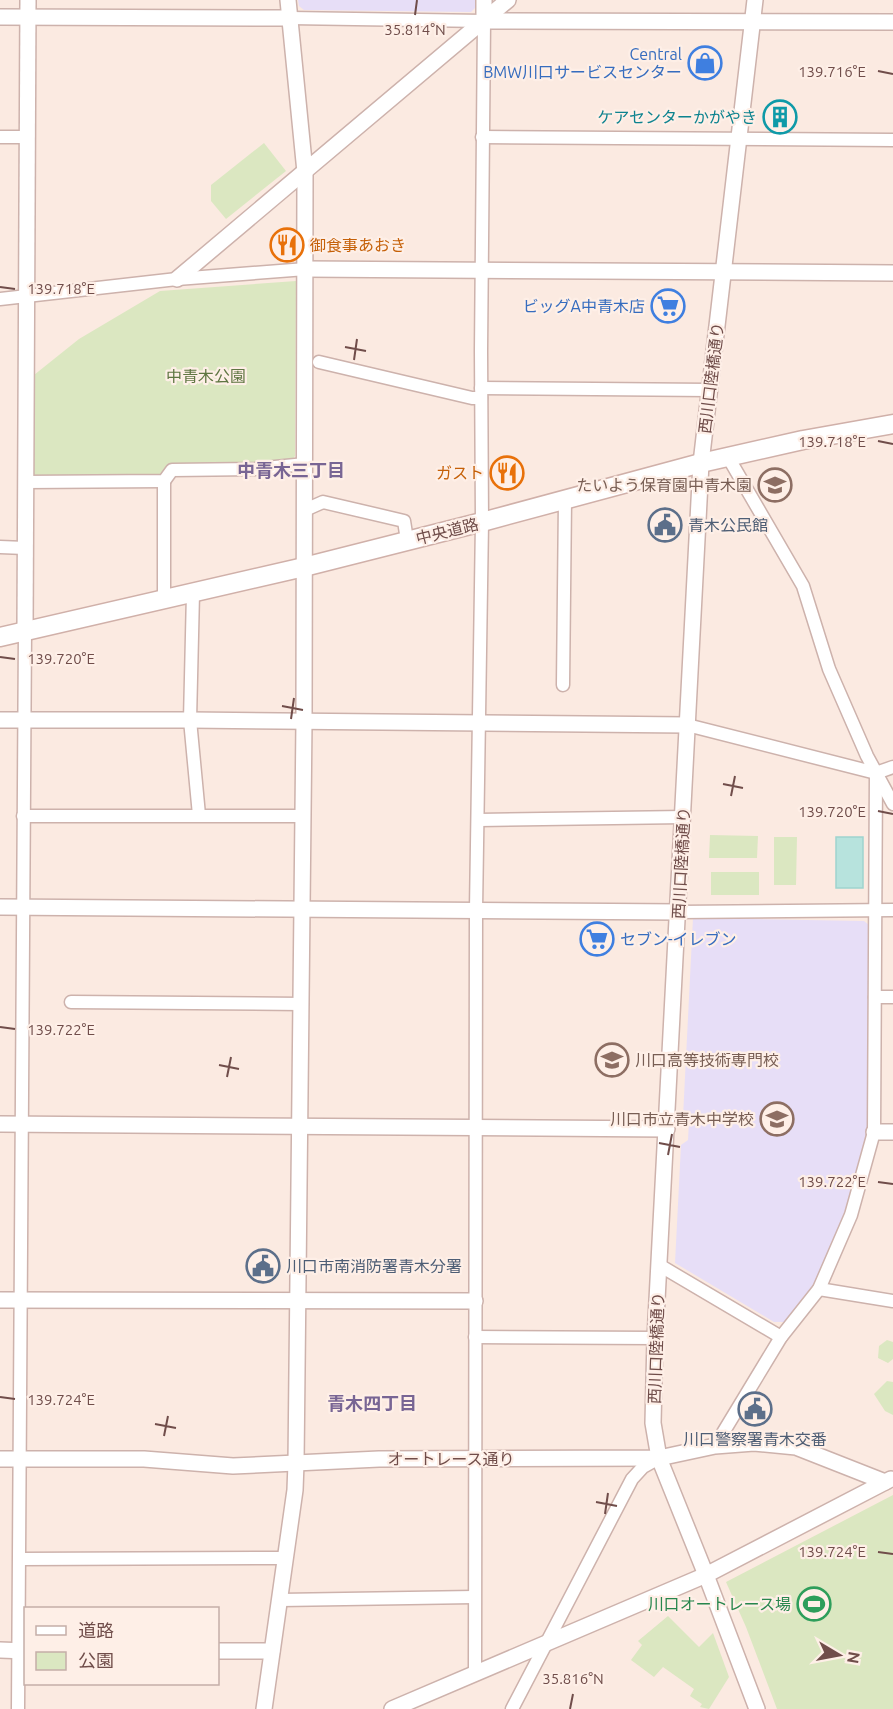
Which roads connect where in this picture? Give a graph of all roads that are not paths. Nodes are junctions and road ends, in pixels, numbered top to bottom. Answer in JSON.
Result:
{"nodes":[{"id":1,"x":28,"y":0,"type":"edge"},
{"id":2,"x":288,"y":0,"type":"edge"},
{"id":3,"x":484,"y":0,"type":"edge"},
{"id":4,"x":508,"y":0,"type":"edge"},
{"id":5,"x":755,"y":0,"type":"edge"},
{"id":6,"x":0,"y":17,"type":"edge"},
{"id":7,"x":28,"y":18,"type":"junction"},
{"id":8,"x":290,"y":18,"type":"junction"},
{"id":9,"x":484,"y":21,"type":"junction"},
{"id":10,"x":753,"y":21,"type":"junction"},
{"id":11,"x":893,"y":22,"type":"edge"},
{"id":12,"x":482,"y":136,"type":"junction"},
{"id":13,"x":0,"y":137,"type":"edge"},
{"id":14,"x":27,"y":137,"type":"junction"},
{"id":15,"x":738,"y":139,"type":"junction"},
{"id":16,"x":893,"y":140,"type":"edge"},
{"id":17,"x":305,"y":172,"type":"junction"},
{"id":18,"x":306,"y":269,"type":"junction"},
{"id":19,"x":481,"y":269,"type":"junction"},
{"id":20,"x":723,"y":271,"type":"junction"},
{"id":21,"x":893,"y":273,"type":"edge"},
{"id":22,"x":177,"y":279,"type":"junction"},
{"id":23,"x":26,"y":297,"type":"junction"},
{"id":24,"x":0,"y":299,"type":"edge"},
{"id":25,"x":319,"y":363,"type":"dead end"},
{"id":26,"x":710,"y":390,"type":"junction"},
{"id":27,"x":481,"y":393,"type":"junction"},
{"id":28,"x":893,"y":424,"type":"edge"},
{"id":29,"x":728,"y":457,"type":"junction"},
{"id":30,"x":701,"y":463,"type":"junction"},
{"id":31,"x":305,"y":465,"type":"junction"},
{"id":32,"x":164,"y":481,"type":"junction"},
{"id":33,"x":25,"y":482,"type":"junction"},
{"id":34,"x":565,"y":500,"type":"junction"},
{"id":35,"x":305,"y":510,"type":"junction"},
{"id":36,"x":482,"y":522,"type":"junction"},
{"id":37,"x":407,"y":540,"type":"junction"},
{"id":38,"x":0,"y":547,"type":"edge"},
{"id":39,"x":25,"y":548,"type":"junction"},
{"id":40,"x":304,"y":567,"type":"junction"},
{"id":41,"x":193,"y":593,"type":"junction"},
{"id":42,"x":164,"y":600,"type":"junction"},
{"id":43,"x":25,"y":631,"type":"junction"},
{"id":44,"x":0,"y":637,"type":"edge"},
{"id":45,"x":563,"y":685,"type":"dead end"},
{"id":46,"x":0,"y":720,"type":"edge"},
{"id":47,"x":25,"y":720,"type":"junction"},
{"id":48,"x":190,"y":720,"type":"junction"},
{"id":49,"x":304,"y":721,"type":"junction"},
{"id":50,"x":480,"y":723,"type":"junction"},
{"id":51,"x":687,"y":725,"type":"junction"},
{"id":52,"x":893,"y":767,"type":"edge"},
{"id":53,"x":876,"y":773,"type":"junction"},
{"id":54,"x":893,"y":804,"type":"edge"},
{"id":55,"x":199,"y":815,"type":"junction"},
{"id":56,"x":23,"y":816,"type":"junction"},
{"id":57,"x":303,"y":816,"type":"junction"},
{"id":58,"x":684,"y":817,"type":"junction"},
{"id":59,"x":478,"y":820,"type":"junction"},
{"id":60,"x":0,"y":907,"type":"edge"},
{"id":61,"x":23,"y":908,"type":"junction"},
{"id":62,"x":303,"y":910,"type":"junction"},
{"id":63,"x":476,"y":910,"type":"junction"},
{"id":64,"x":893,"y":910,"type":"edge"},
{"id":65,"x":875,"y":911,"type":"junction"},
{"id":66,"x":679,"y":912,"type":"junction"},
{"id":67,"x":875,"y":997,"type":"junction"},
{"id":68,"x":893,"y":997,"type":"edge"},
{"id":69,"x":71,"y":1002,"type":"dead end"},
{"id":70,"x":302,"y":1004,"type":"junction"},
{"id":71,"x":0,"y":1124,"type":"edge"},
{"id":72,"x":21,"y":1124,"type":"junction"},
{"id":73,"x":299,"y":1125,"type":"junction"},
{"id":74,"x":476,"y":1128,"type":"junction"},
{"id":75,"x":667,"y":1129,"type":"junction"},
{"id":76,"x":874,"y":1132,"type":"junction"},
{"id":77,"x":893,"y":1132,"type":"edge"},
{"id":78,"x":659,"y":1265,"type":"junction"},
{"id":79,"x":819,"y":1289,"type":"junction"},
{"id":80,"x":0,"y":1300,"type":"edge"},
{"id":81,"x":20,"y":1300,"type":"junction"},
{"id":82,"x":297,"y":1301,"type":"junction"},
{"id":83,"x":475,"y":1301,"type":"junction"},
{"id":84,"x":893,"y":1301,"type":"edge"},
{"id":85,"x":475,"y":1337,"type":"junction"},
{"id":86,"x":781,"y":1337,"type":"junction"},
{"id":87,"x":655,"y":1338,"type":"junction"},
{"id":88,"x":715,"y":1446,"type":"junction"},
{"id":89,"x":659,"y":1458,"type":"junction"},
{"id":90,"x":0,"y":1459,"type":"edge"},
{"id":91,"x":20,"y":1460,"type":"junction"},
{"id":92,"x":474,"y":1460,"type":"junction"},
{"id":93,"x":296,"y":1463,"type":"junction"},
{"id":94,"x":889,"y":1480,"type":"edge"},
{"id":95,"x":285,"y":1558,"type":"junction"},
{"id":96,"x":20,"y":1559,"type":"junction"},
{"id":97,"x":706,"y":1575,"type":"junction"},
{"id":98,"x":474,"y":1596,"type":"junction"},
{"id":99,"x":280,"y":1600,"type":"junction"},
{"id":100,"x":548,"y":1642,"type":"junction"},
{"id":101,"x":0,"y":1650,"type":"edge"},
{"id":102,"x":22,"y":1651,"type":"edge"},
{"id":103,"x":219,"y":1651,"type":"edge"},
{"id":104,"x":272,"y":1651,"type":"junction"},
{"id":105,"x":475,"y":1674,"type":"junction"},
{"id":106,"x":18,"y":1709,"type":"edge"},
{"id":107,"x":264,"y":1709,"type":"edge"},
{"id":108,"x":392,"y":1709,"type":"edge"},
{"id":109,"x":512,"y":1709,"type":"edge"},
{"id":110,"x":757,"y":1709,"type":"edge"}],
"edges":[{"from":1,"to":7,"type":"street"},
{"from":2,"to":8,"type":"street"},
{"from":3,"to":9,"type":"street"},
{"from":4,"to":9,"type":"street"},
{"from":5,"to":10,"type":"street","name":"西川口陸橋通り"},
{"from":6,"to":7,"type":"street"},
{"from":7,"to":8,"type":"street"},
{"from":7,"to":14,"type":"street"},
{"from":8,"to":9,"type":"street"},
{"from":8,"to":17,"type":"street"},
{"from":9,"to":10,"type":"street"},
{"from":9,"to":12,"type":"street"},
{"from":9,"to":17,"type":"street"},
{"from":10,"to":11,"type":"street"},
{"from":10,"to":15,"type":"street","name":"西川口陸橋通り"},
{"from":12,"to":15,"type":"street"},
{"from":12,"to":19,"type":"street"},
{"from":13,"to":14,"type":"street"},
{"from":14,"to":23,"type":"street"},
{"from":15,"to":16,"type":"street"},
{"from":15,"to":20,"type":"street","name":"西川口陸橋通り"},
{"from":17,"to":18,"type":"street"},
{"from":17,"to":22,"type":"street"},
{"from":18,"to":19,"type":"street"},
{"from":18,"to":22,"type":"street"},
{"from":18,"to":31,"type":"street"},
{"from":19,"to":20,"type":"street"},
{"from":19,"to":27,"type":"street"},
{"from":20,"to":21,"type":"street"},
{"from":20,"to":26,"type":"street","name":"西川口陸橋通り"},
{"from":22,"to":23,"type":"street"},
{"from":23,"to":24,"type":"street"},
{"from":23,"to":33,"type":"street"},
{"from":25,"to":27,"type":"street"},
{"from":26,"to":27,"type":"street"},
{"from":26,"to":30,"type":"street","name":"西川口陸橋通り"},
{"from":27,"to":36,"type":"street"},
{"from":28,"to":29,"type":"main road","name":"中央道路"},
{"from":29,"to":30,"type":"main road","name":"中央道路"},
{"from":29,"to":53,"type":"street"},
{"from":30,"to":34,"type":"main road","name":"中央道路"},
{"from":30,"to":51,"type":"street","name":"西川口陸橋通り"},
{"from":31,"to":32,"type":"street"},
{"from":31,"to":35,"type":"street"},
{"from":32,"to":33,"type":"street"},
{"from":32,"to":42,"type":"street"},
{"from":33,"to":39,"type":"street"},
{"from":34,"to":36,"type":"main road","name":"中央道路"},
{"from":34,"to":45,"type":"street"},
{"from":35,"to":37,"type":"street"},
{"from":35,"to":40,"type":"street"},
{"from":36,"to":37,"type":"main road","name":"中央道路"},
{"from":36,"to":50,"type":"street"},
{"from":37,"to":40,"type":"main road","name":"中央道路"},
{"from":38,"to":39,"type":"street"},
{"from":39,"to":43,"type":"street"},
{"from":40,"to":41,"type":"main road","name":"中央道路"},
{"from":40,"to":49,"type":"street"},
{"from":41,"to":42,"type":"main road","name":"中央道路"},
{"from":41,"to":48,"type":"street"},
{"from":42,"to":43,"type":"main road","name":"中央道路"},
{"from":43,"to":44,"type":"main road","name":"中央道路"},
{"from":43,"to":47,"type":"street"},
{"from":46,"to":47,"type":"street"},
{"from":47,"to":48,"type":"street"},
{"from":47,"to":56,"type":"street"},
{"from":48,"to":49,"type":"street"},
{"from":48,"to":55,"type":"street"},
{"from":49,"to":50,"type":"street"},
{"from":49,"to":57,"type":"street"},
{"from":50,"to":51,"type":"street"},
{"from":50,"to":59,"type":"street"},
{"from":51,"to":53,"type":"street"},
{"from":51,"to":58,"type":"street","name":"西川口陸橋通り"},
{"from":52,"to":53,"type":"street"},
{"from":53,"to":54,"type":"street"},
{"from":53,"to":65,"type":"street"},
{"from":55,"to":56,"type":"street"},
{"from":55,"to":57,"type":"street"},
{"from":56,"to":61,"type":"street"},
{"from":57,"to":62,"type":"street"},
{"from":58,"to":59,"type":"street"},
{"from":58,"to":66,"type":"street","name":"西川口陸橋通り"},
{"from":59,"to":63,"type":"street"},
{"from":60,"to":61,"type":"street"},
{"from":61,"to":62,"type":"street"},
{"from":61,"to":72,"type":"street"},
{"from":62,"to":63,"type":"street"},
{"from":62,"to":70,"type":"street"},
{"from":63,"to":66,"type":"street"},
{"from":63,"to":74,"type":"street"},
{"from":64,"to":65,"type":"street"},
{"from":65,"to":66,"type":"street"},
{"from":65,"to":67,"type":"street"},
{"from":66,"to":75,"type":"street","name":"西川口陸橋通り"},
{"from":67,"to":68,"type":"street"},
{"from":67,"to":76,"type":"street"},
{"from":69,"to":70,"type":"street"},
{"from":70,"to":73,"type":"street"},
{"from":71,"to":72,"type":"street"},
{"from":72,"to":73,"type":"street"},
{"from":72,"to":81,"type":"street"},
{"from":73,"to":74,"type":"street"},
{"from":73,"to":82,"type":"street"},
{"from":74,"to":75,"type":"street"},
{"from":74,"to":83,"type":"street"},
{"from":75,"to":78,"type":"street","name":"西川口陸橋通り"},
{"from":76,"to":77,"type":"street"},
{"from":76,"to":79,"type":"street"},
{"from":78,"to":86,"type":"street"},
{"from":78,"to":87,"type":"street","name":"西川口陸橋通り"},
{"from":79,"to":84,"type":"street"},
{"from":79,"to":86,"type":"street"},
{"from":80,"to":81,"type":"street"},
{"from":81,"to":82,"type":"street"},
{"from":81,"to":91,"type":"street"},
{"from":82,"to":83,"type":"street"},
{"from":82,"to":93,"type":"street"},
{"from":83,"to":85,"type":"street"},
{"from":85,"to":87,"type":"street"},
{"from":85,"to":92,"type":"street"},
{"from":86,"to":88,"type":"street"},
{"from":87,"to":89,"type":"street","name":"西川口陸橋通り"},
{"from":88,"to":89,"type":"street","name":"オートレース通り"},
{"from":88,"to":94,"type":"street","name":"オートレース通り"},
{"from":89,"to":92,"type":"street","name":"オートレース通り"},
{"from":89,"to":97,"type":"street","name":"西川口陸橋通り"},
{"from":89,"to":100,"type":"street"},
{"from":90,"to":91,"type":"street","name":"オートレース通り"},
{"from":91,"to":93,"type":"street","name":"オートレース通り"},
{"from":91,"to":96,"type":"street"},
{"from":92,"to":93,"type":"street","name":"オートレース通り"},
{"from":92,"to":98,"type":"street"},
{"from":93,"to":95,"type":"street"},
{"from":94,"to":97,"type":"street"},
{"from":95,"to":96,"type":"street"},
{"from":95,"to":99,"type":"street"},
{"from":96,"to":102,"type":"street"},
{"from":97,"to":100,"type":"street"},
{"from":97,"to":110,"type":"street","name":"西川口陸橋通り"},
{"from":98,"to":99,"type":"street"},
{"from":98,"to":105,"type":"street"},
{"from":99,"to":104,"type":"street"},
{"from":100,"to":105,"type":"street"},
{"from":100,"to":109,"type":"street"},
{"from":101,"to":102,"type":"street"},
{"from":102,"to":106,"type":"street"},
{"from":103,"to":104,"type":"street"},
{"from":104,"to":107,"type":"street"},
{"from":105,"to":108,"type":"street"}]}
